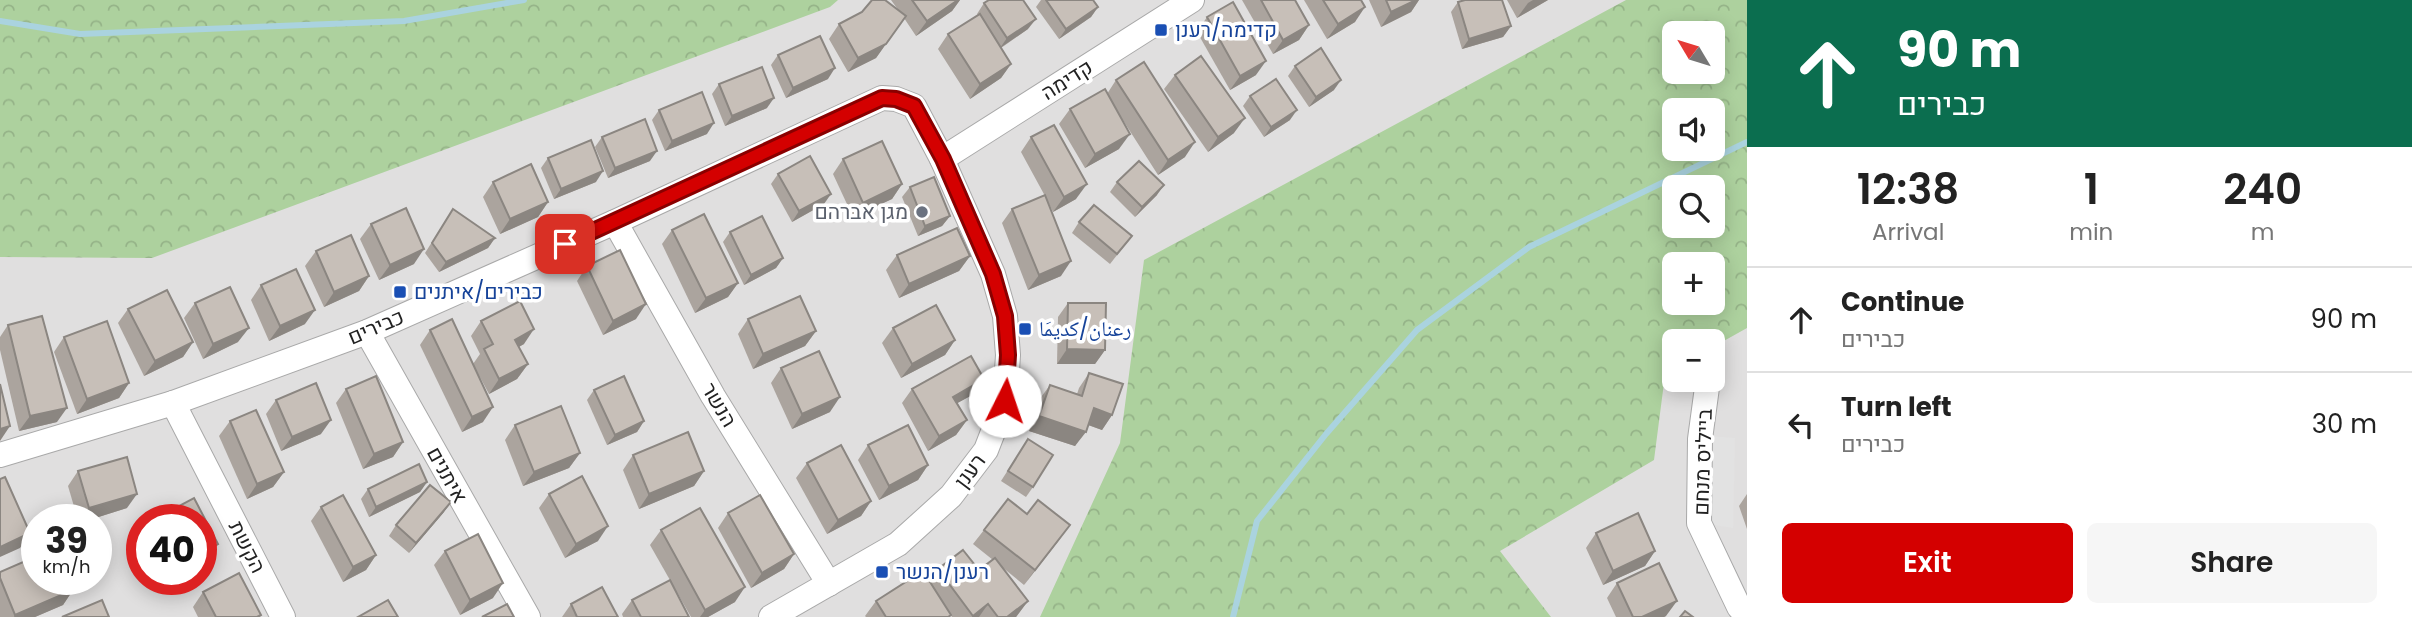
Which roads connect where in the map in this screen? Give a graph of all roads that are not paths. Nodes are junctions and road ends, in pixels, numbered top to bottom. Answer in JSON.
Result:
{"nodes":[{"id":1,"x":1192,"y":0,"type":"edge"},
{"id":2,"x":943,"y":159,"type":"junction"},
{"id":3,"x":615,"y":222,"type":"junction"},
{"id":4,"x":367,"y":332,"type":"junction"},
{"id":5,"x":1706,"y":392,"type":"edge"},
{"id":6,"x":173,"y":403,"type":"junction"},
{"id":7,"x":0,"y":455,"type":"edge"},
{"id":8,"x":829,"y":584,"type":"junction"},
{"id":9,"x":1747,"y":616,"type":"edge"},
{"id":10,"x":283,"y":617,"type":"edge"},
{"id":11,"x":528,"y":617,"type":"edge"},
{"id":12,"x":771,"y":617,"type":"edge"}],
"edges":[{"from":1,"to":2,"type":"street","name":"קדימה"},
{"from":2,"to":3,"type":"street","name":"כבירים"},
{"from":2,"to":8,"type":"street","name":"רענן"},
{"from":3,"to":4,"type":"street","name":"כבירים"},
{"from":3,"to":8,"type":"street","name":"הנשר"},
{"from":4,"to":6,"type":"street","name":"כבירים"},
{"from":4,"to":11,"type":"street","name":"איתנים"},
{"from":5,"to":9,"type":"street","name":"בייליס מנחם"},
{"from":6,"to":7,"type":"street","name":"כבירים"},
{"from":6,"to":10,"type":"street","name":"הקשת"},
{"from":8,"to":12,"type":"street","name":"רענן"}]}
